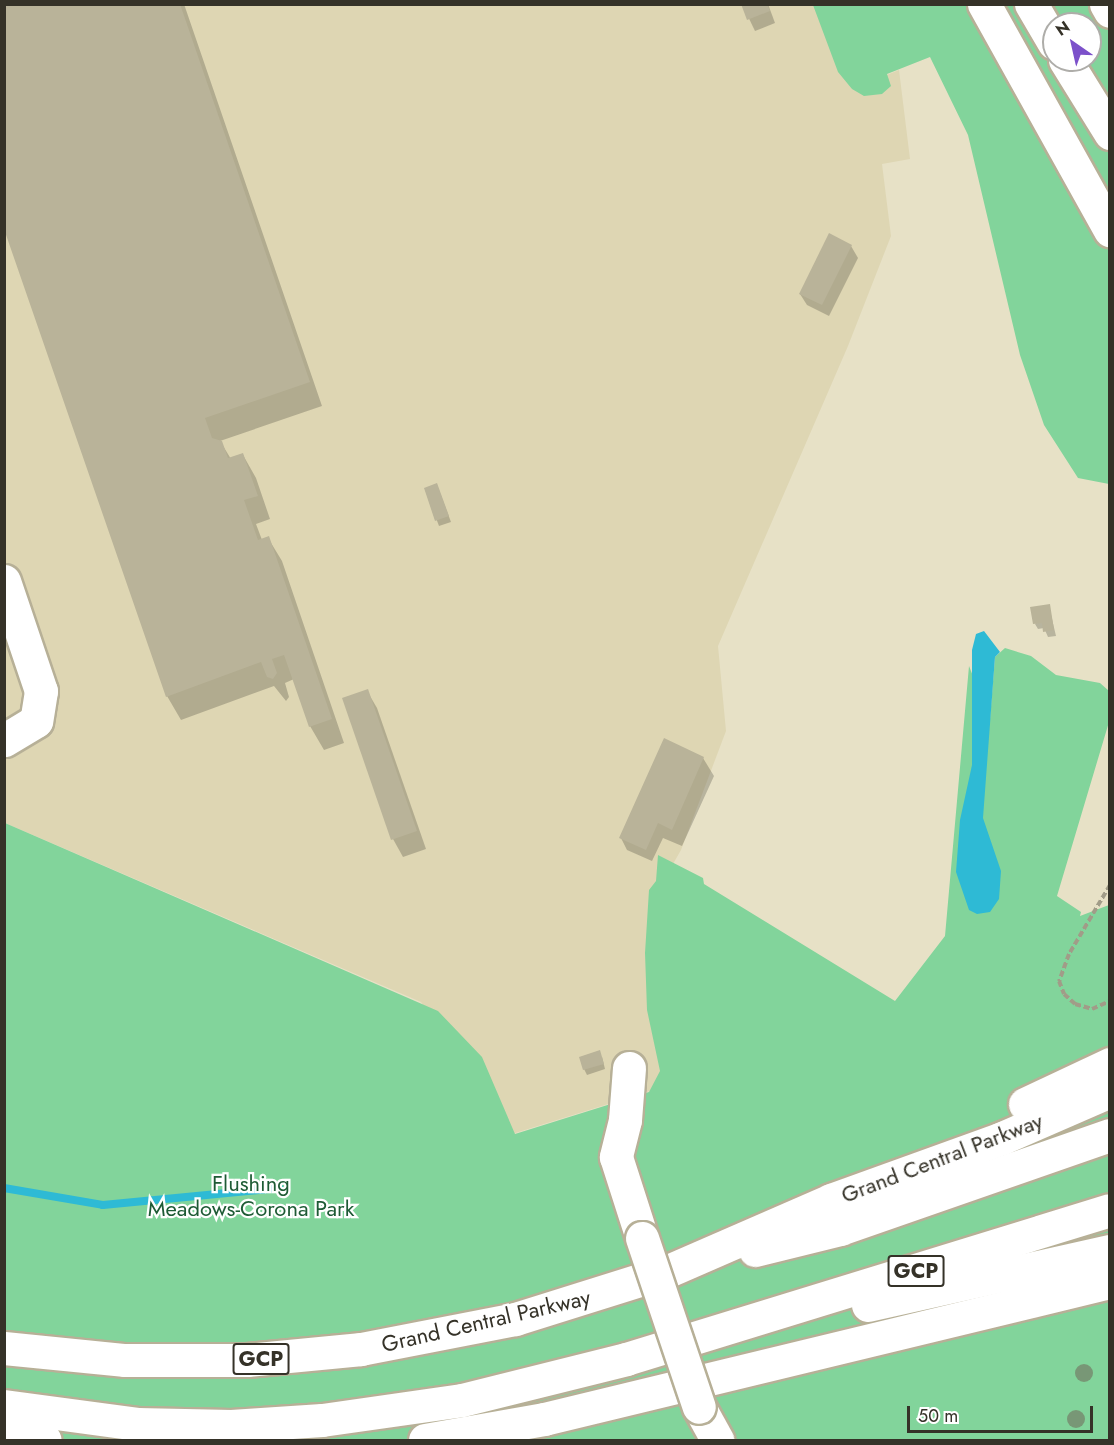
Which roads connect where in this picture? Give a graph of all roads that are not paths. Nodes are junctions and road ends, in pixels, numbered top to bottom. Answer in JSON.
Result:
{"nodes":[{"id":1,"x":984,"y":4,"type":"edge"},
{"id":2,"x":1030,"y":4,"type":"edge"},
{"id":3,"x":1106,"y":4,"type":"edge"},
{"id":4,"x":1110,"y":11,"type":"edge"},
{"id":5,"x":1042,"y":24,"type":"edge"},
{"id":6,"x":1072,"y":72,"type":"edge"},
{"id":7,"x":1110,"y":133,"type":"edge"},
{"id":8,"x":1106,"y":227,"type":"edge"},
{"id":9,"x":4,"y":580,"type":"edge"},
{"id":10,"x":4,"y":740,"type":"edge"},
{"id":11,"x":1110,"y":1064,"type":"edge"},
{"id":12,"x":629,"y":1068,"type":"dead end"},
{"id":13,"x":1110,"y":1091,"type":"edge"},
{"id":14,"x":1110,"y":1135,"type":"edge"},
{"id":15,"x":831,"y":1200,"type":"junction"},
{"id":16,"x":1110,"y":1210,"type":"edge"},
{"id":17,"x":1110,"y":1251,"type":"edge"},
{"id":18,"x":668,"y":1271,"type":"junction"},
{"id":19,"x":1110,"y":1282,"type":"edge"},
{"id":20,"x":721,"y":1330,"type":"junction"},
{"id":21,"x":4,"y":1347,"type":"edge"},
{"id":22,"x":4,"y":1406,"type":"edge"},
{"id":23,"x":4,"y":1434,"type":"edge"},
{"id":24,"x":45,"y":1440,"type":"edge"},
{"id":25,"x":425,"y":1440,"type":"edge"},
{"id":26,"x":717,"y":1440,"type":"edge"}],
"edges":[{"from":1,"to":8,"type":"main road"},
{"from":2,"to":5,"type":"main road"},
{"from":3,"to":4,"type":"main road"},
{"from":6,"to":7,"type":"main road"},
{"from":9,"to":10,"type":"main road"},
{"from":11,"to":15,"type":"main road"},
{"from":12,"to":26,"type":"main road","bridge":true},
{"from":13,"to":15,"type":"main road","name":"Grand Central Parkway","number":"GCP"},
{"from":14,"to":18,"type":"main road"},
{"from":15,"to":18,"type":"main road","name":"Grand Central Parkway","number":"GCP"},
{"from":16,"to":20,"type":"main road","number":"GCP"},
{"from":17,"to":20,"type":"main road"},
{"from":18,"to":21,"type":"main road","name":"Grand Central Parkway","number":"GCP"},
{"from":19,"to":25,"type":"main road"},
{"from":20,"to":22,"type":"main road","number":"GCP"},
{"from":23,"to":24,"type":"main road"}]}
